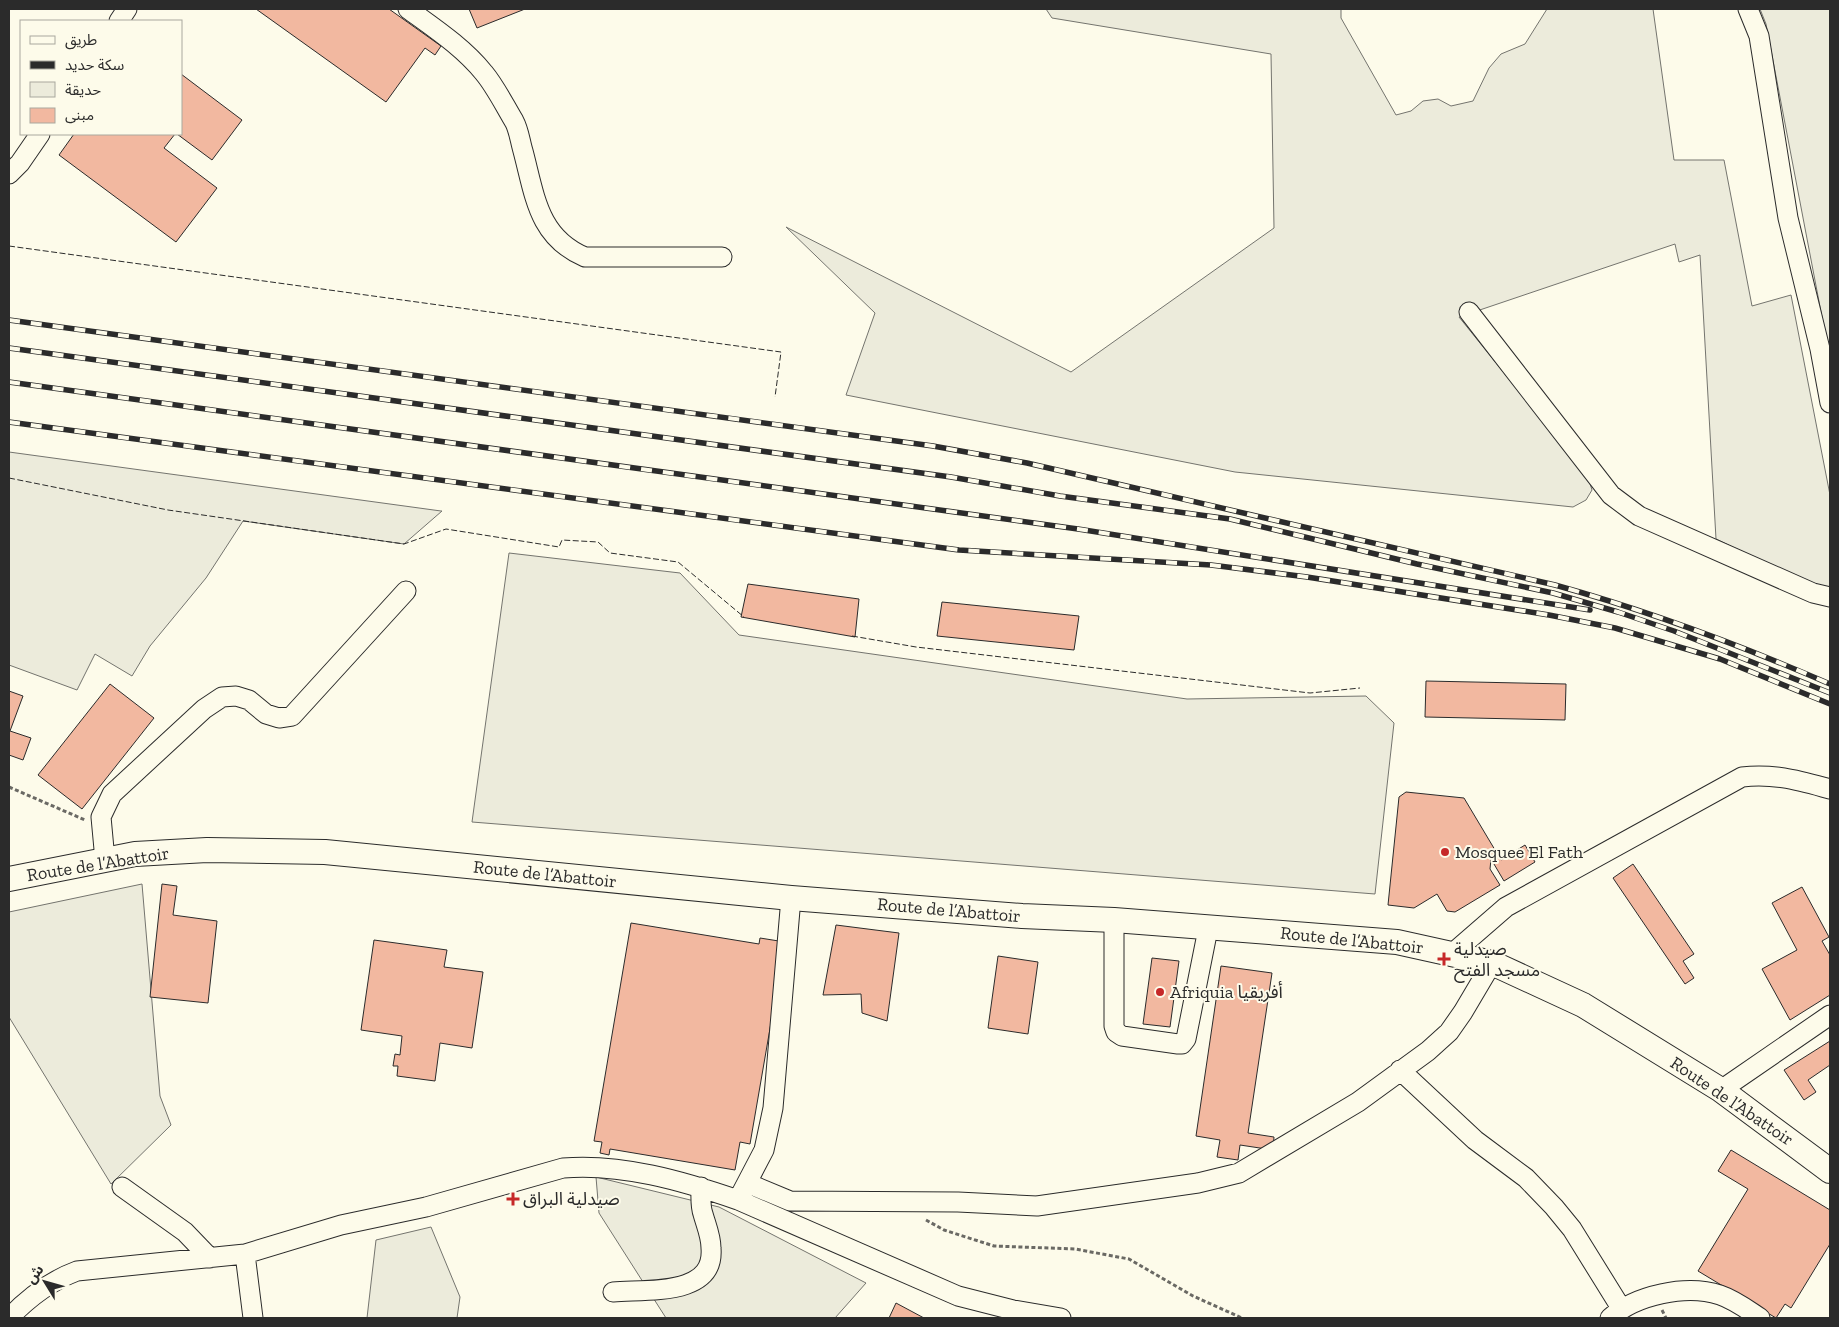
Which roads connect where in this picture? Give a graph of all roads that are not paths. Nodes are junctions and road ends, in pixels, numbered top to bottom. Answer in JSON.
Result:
{"nodes":[{"id":1,"x":127,"y":9,"type":"edge"},
{"id":2,"x":408,"y":9,"type":"edge"},
{"id":3,"x":1748,"y":9,"type":"edge"},
{"id":4,"x":120,"y":20,"type":"edge"},
{"id":5,"x":39,"y":135,"type":"edge"},
{"id":6,"x":9,"y":174,"type":"edge"},
{"id":7,"x":722,"y":257,"type":"dead end"},
{"id":8,"x":1469,"y":312,"type":"dead end"},
{"id":9,"x":1830,"y":403,"type":"edge"},
{"id":10,"x":406,"y":591,"type":"dead end"},
{"id":11,"x":1830,"y":597,"type":"edge"},
{"id":12,"x":1830,"y":789,"type":"edge"},
{"id":13,"x":106,"y":860,"type":"junction"},
{"id":14,"x":9,"y":879,"type":"edge"},
{"id":15,"x":791,"y":898,"type":"junction"},
{"id":16,"x":1114,"y":920,"type":"junction"},
{"id":17,"x":1208,"y":929,"type":"junction"},
{"id":18,"x":1453,"y":953,"type":"junction"},
{"id":19,"x":1492,"y":963,"type":"junction"},
{"id":20,"x":1830,"y":1015,"type":"edge"},
{"id":21,"x":1400,"y":1070,"type":"junction"},
{"id":22,"x":1720,"y":1090,"type":"junction"},
{"id":23,"x":1830,"y":1171,"type":"edge"},
{"id":24,"x":701,"y":1187,"type":"junction"},
{"id":25,"x":122,"y":1188,"type":"dead end"},
{"id":26,"x":743,"y":1191,"type":"junction"},
{"id":27,"x":245,"y":1254,"type":"junction"},
{"id":28,"x":210,"y":1258,"type":"junction"},
{"id":29,"x":613,"y":1292,"type":"dead end"},
{"id":30,"x":1616,"y":1313,"type":"edge"},
{"id":31,"x":9,"y":1318,"type":"edge"},
{"id":32,"x":254,"y":1318,"type":"edge"},
{"id":33,"x":1061,"y":1318,"type":"edge"},
{"id":34,"x":1760,"y":1318,"type":"edge"}],
"edges":[{"from":1,"to":4,"type":"street"},
{"from":2,"to":7,"type":"street"},
{"from":3,"to":9,"type":"street"},
{"from":5,"to":6,"type":"street"},
{"from":8,"to":11,"type":"street"},
{"from":10,"to":13,"type":"street"},
{"from":12,"to":18,"type":"street"},
{"from":13,"to":14,"type":"main road","name":"Route de l’Abattoir"},
{"from":13,"to":15,"type":"main road","name":"Route de l’Abattoir"},
{"from":15,"to":16,"type":"main road","name":"Route de l’Abattoir"},
{"from":15,"to":26,"type":"street"},
{"from":16,"to":17,"type":"main road","name":"Route de l’Abattoir"},
{"from":16,"to":17,"type":"street"},
{"from":17,"to":18,"type":"main road","name":"Route de l’Abattoir"},
{"from":18,"to":19,"type":"main road","name":"Route de l’Abattoir"},
{"from":19,"to":21,"type":"street"},
{"from":19,"to":22,"type":"main road","name":"Route de l’Abattoir"},
{"from":20,"to":22,"type":"street"},
{"from":21,"to":26,"type":"street"},
{"from":21,"to":30,"type":"street"},
{"from":22,"to":23,"type":"main road","name":"Route de l’Abattoir"},
{"from":24,"to":26,"type":"street"},
{"from":24,"to":27,"type":"street"},
{"from":24,"to":29,"type":"street"},
{"from":25,"to":28,"type":"street"},
{"from":26,"to":33,"type":"street"},
{"from":27,"to":28,"type":"street"},
{"from":27,"to":32,"type":"street"},
{"from":28,"to":31,"type":"street"},
{"from":30,"to":34,"type":"street"}]}
